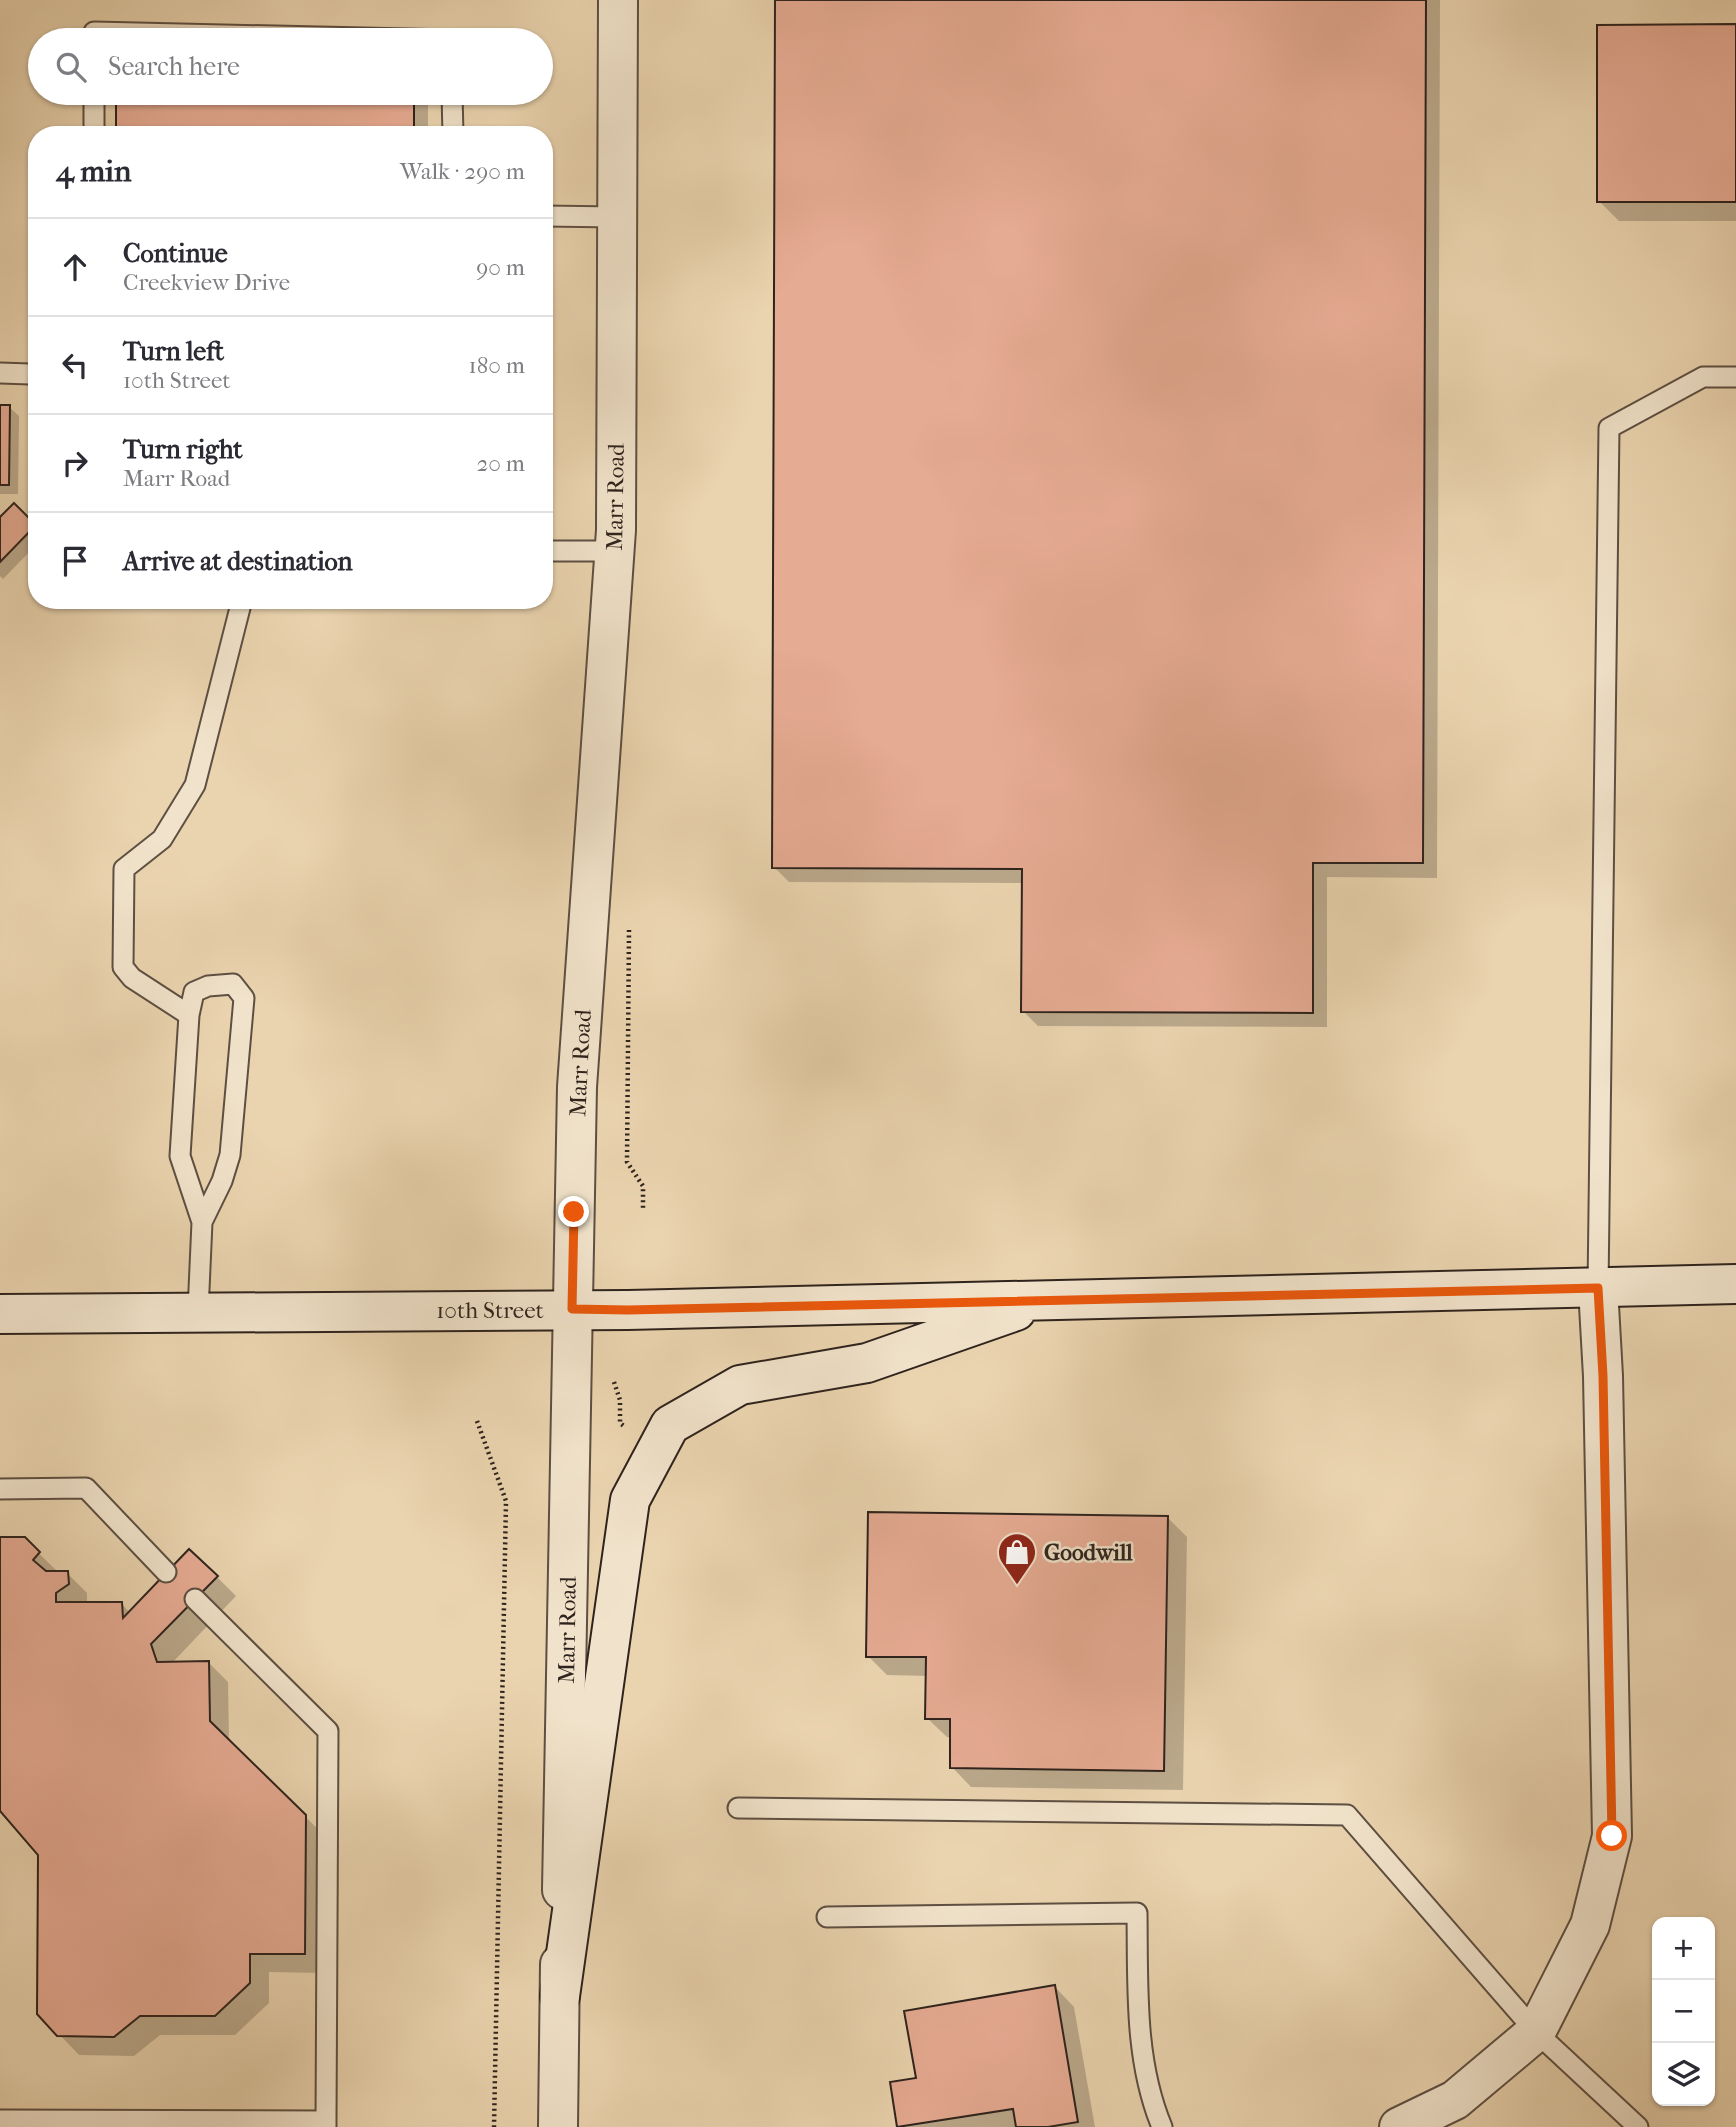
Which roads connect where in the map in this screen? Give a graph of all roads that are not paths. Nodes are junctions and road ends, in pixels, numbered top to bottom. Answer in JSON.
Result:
{"nodes":[{"id":1,"x":618,"y":0,"type":"edge"},
{"id":2,"x":94,"y":105,"type":"edge"},
{"id":3,"x":452,"y":105,"type":"edge"},
{"id":4,"x":94,"y":126,"type":"edge"},
{"id":5,"x":453,"y":126,"type":"edge"},
{"id":6,"x":553,"y":216,"type":"edge"},
{"id":7,"x":617,"y":217,"type":"junction"},
{"id":8,"x":0,"y":373,"type":"edge"},
{"id":9,"x":28,"y":374,"type":"edge"},
{"id":10,"x":1736,"y":377,"type":"edge"},
{"id":11,"x":553,"y":551,"type":"edge"},
{"id":12,"x":615,"y":551,"type":"junction"},
{"id":13,"x":240,"y":609,"type":"edge"},
{"id":14,"x":189,"y":1015,"type":"junction"},
{"id":15,"x":202,"y":1222,"type":"junction"},
{"id":16,"x":1736,"y":1284,"type":"edge"},
{"id":17,"x":1598,"y":1288,"type":"junction"},
{"id":18,"x":1051,"y":1299,"type":"junction"},
{"id":19,"x":572,"y":1309,"type":"junction"},
{"id":20,"x":198,"y":1312,"type":"junction"},
{"id":21,"x":0,"y":1314,"type":"edge"},
{"id":22,"x":0,"y":1489,"type":"edge"},
{"id":23,"x":166,"y":1572,"type":"dead end"},
{"id":24,"x":195,"y":1599,"type":"dead end"},
{"id":25,"x":738,"y":1808,"type":"dead end"},
{"id":26,"x":827,"y":1917,"type":"dead end"},
{"id":27,"x":560,"y":1996,"type":"junction"},
{"id":28,"x":1536,"y":2032,"type":"junction"},
{"id":29,"x":0,"y":2120,"type":"edge"},
{"id":30,"x":326,"y":2124,"type":"edge"},
{"id":31,"x":558,"y":2127,"type":"edge"},
{"id":32,"x":1162,"y":2127,"type":"edge"},
{"id":33,"x":1399,"y":2127,"type":"edge"},
{"id":34,"x":1638,"y":2127,"type":"edge"}],
"edges":[{"from":1,"to":7,"type":"street","name":"Marr Road"},
{"from":2,"to":4,"type":"lane"},
{"from":3,"to":5,"type":"lane"},
{"from":6,"to":7,"type":"lane"},
{"from":7,"to":12,"type":"street","name":"Marr Road"},
{"from":8,"to":9,"type":"lane"},
{"from":10,"to":17,"type":"lane"},
{"from":11,"to":12,"type":"lane"},
{"from":12,"to":19,"type":"street","name":"Marr Road"},
{"from":13,"to":14,"type":"lane"},
{"from":14,"to":15,"type":"lane"},
{"from":14,"to":15,"type":"lane"},
{"from":15,"to":20,"type":"lane"},
{"from":16,"to":17,"type":"street","name":"10th Street"},
{"from":17,"to":18,"type":"street","name":"10th Street"},
{"from":17,"to":28,"type":"street"},
{"from":18,"to":19,"type":"street","name":"10th Street"},
{"from":18,"to":27,"type":"street"},
{"from":19,"to":20,"type":"street","name":"10th Street"},
{"from":19,"to":27,"type":"street","name":"Marr Road"},
{"from":20,"to":21,"type":"street","name":"10th Street"},
{"from":22,"to":23,"type":"lane"},
{"from":24,"to":30,"type":"lane"},
{"from":25,"to":28,"type":"lane"},
{"from":26,"to":32,"type":"lane"},
{"from":27,"to":31,"type":"street","name":"Marr Road"},
{"from":28,"to":33,"type":"street"},
{"from":28,"to":34,"type":"lane"},
{"from":29,"to":30,"type":"lane"}]}
